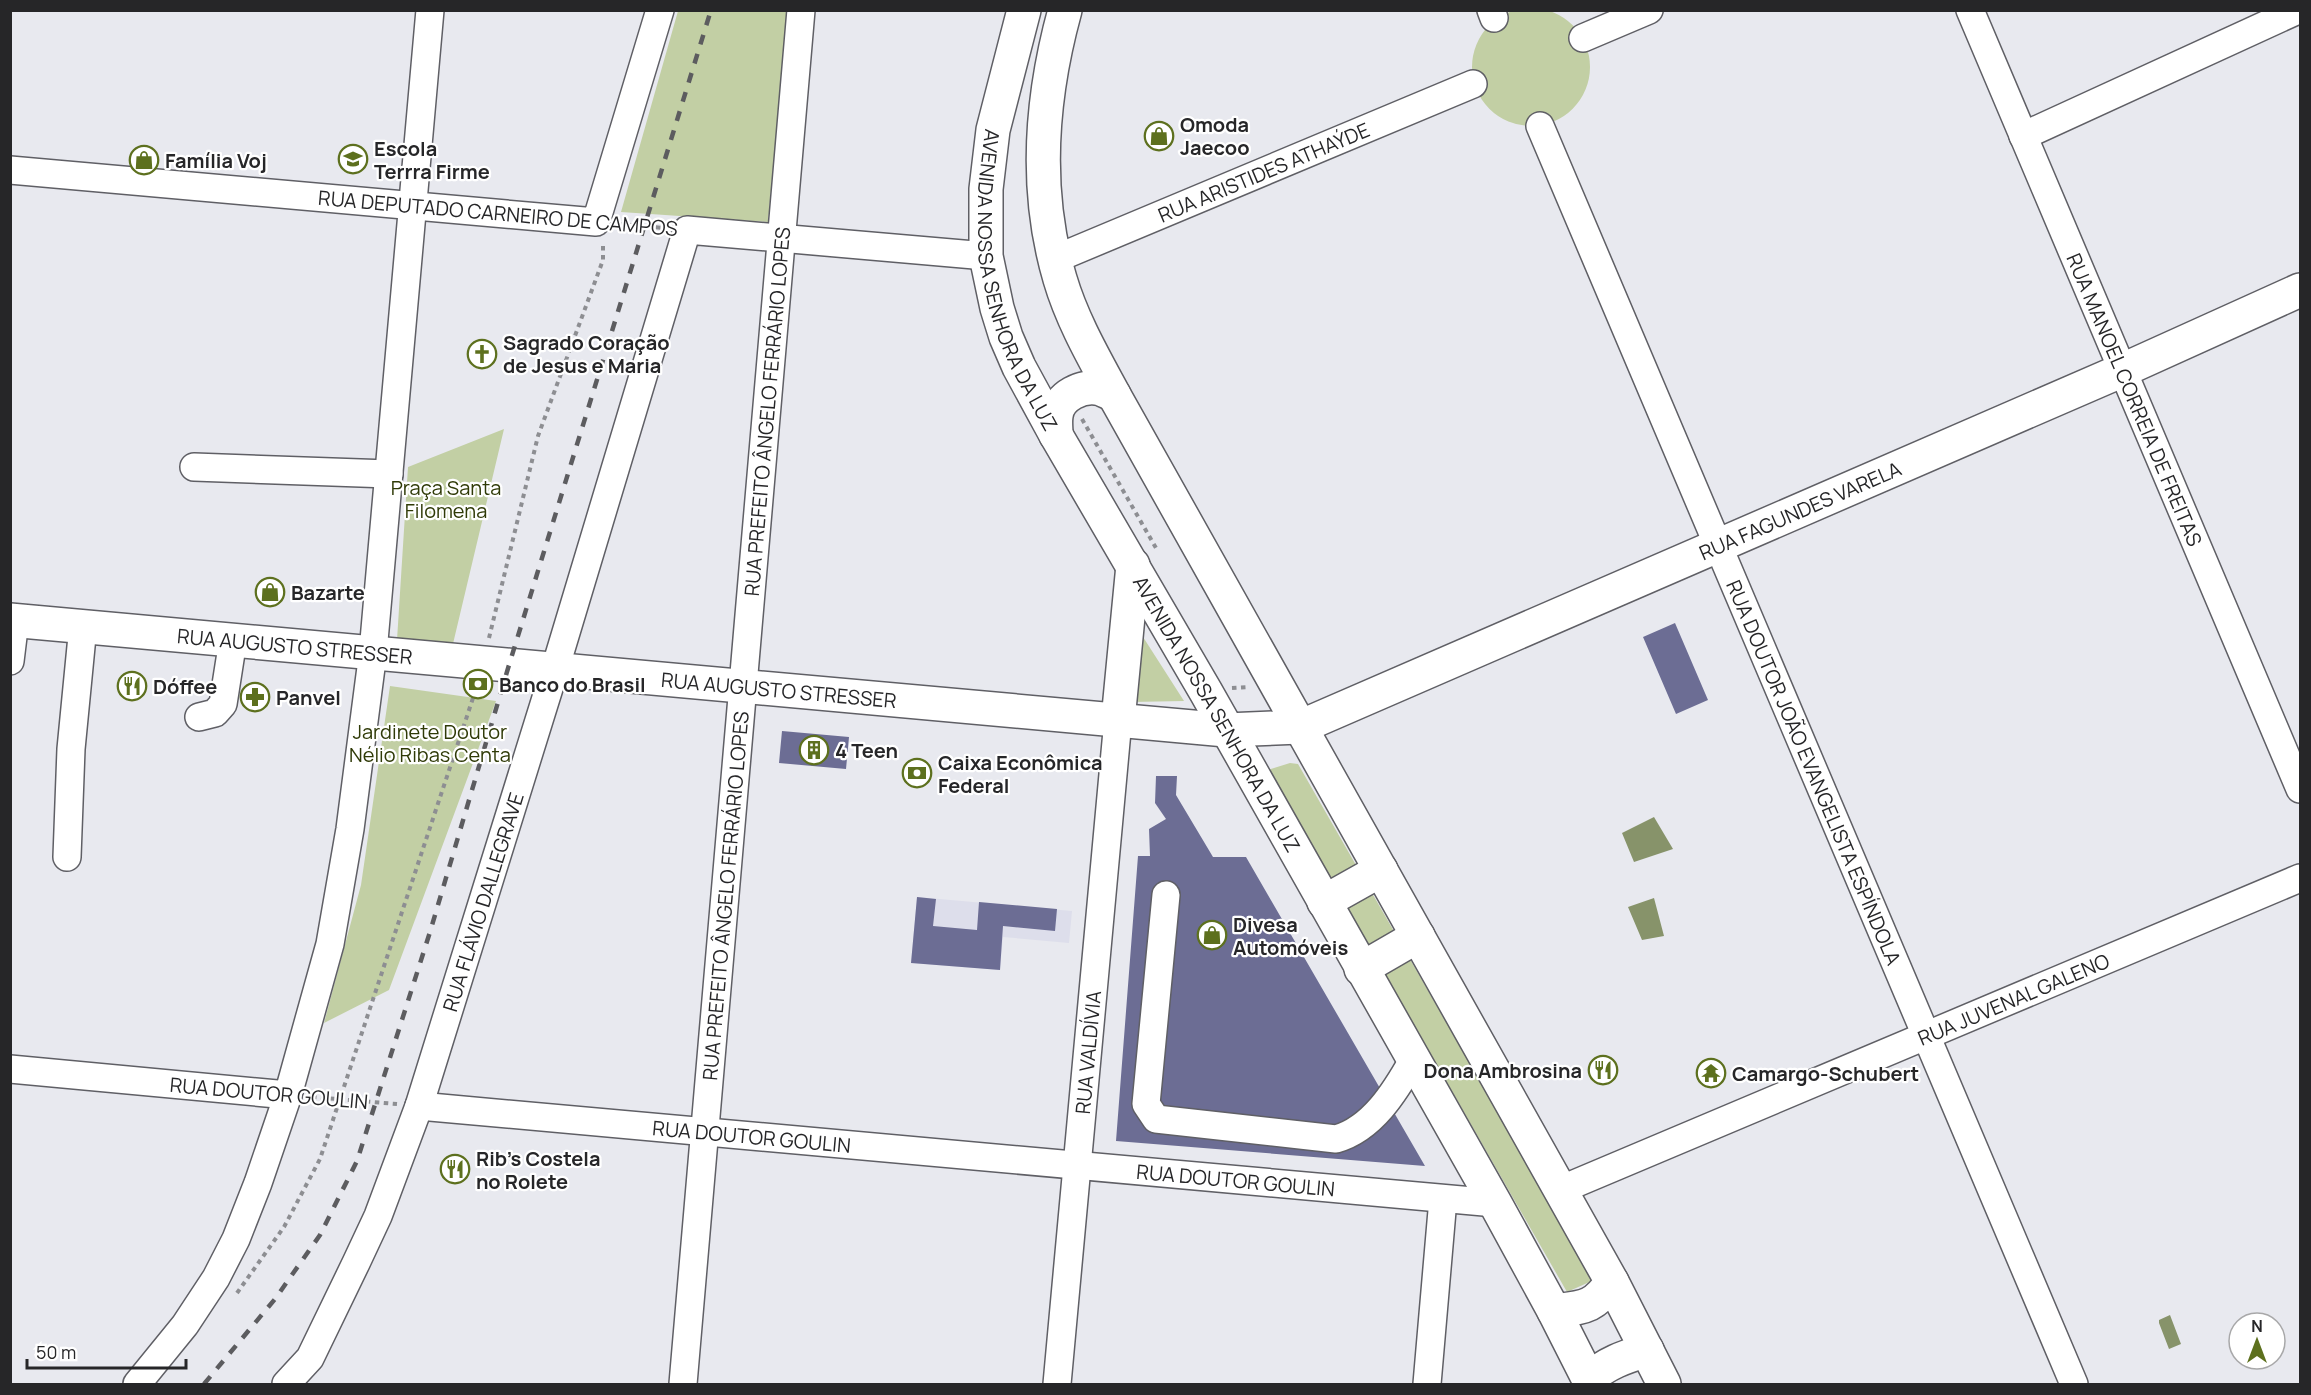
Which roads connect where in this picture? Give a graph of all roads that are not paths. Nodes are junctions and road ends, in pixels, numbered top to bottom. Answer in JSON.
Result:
{"nodes":[{"id":1,"x":430,"y":10,"type":"edge"},
{"id":2,"x":660,"y":10,"type":"edge"},
{"id":3,"x":801,"y":10,"type":"edge"},
{"id":4,"x":1024,"y":10,"type":"edge"},
{"id":5,"x":1065,"y":10,"type":"edge"},
{"id":6,"x":1649,"y":10,"type":"edge"},
{"id":7,"x":1970,"y":10,"type":"edge"},
{"id":8,"x":2298,"y":10,"type":"edge"},
{"id":9,"x":1583,"y":38,"type":"dead end"},
{"id":10,"x":1473,"y":84,"type":"dead end"},
{"id":11,"x":1540,"y":126,"type":"dead end"},
{"id":12,"x":2024,"y":136,"type":"junction"},
{"id":13,"x":10,"y":170,"type":"edge"},
{"id":14,"x":413,"y":206,"type":"junction"},
{"id":15,"x":687,"y":230,"type":"joint"},
{"id":16,"x":781,"y":238,"type":"junction"},
{"id":17,"x":986,"y":256,"type":"junction"},
{"id":18,"x":1055,"y":259,"type":"junction"},
{"id":19,"x":2301,"y":290,"type":"edge"},
{"id":20,"x":2123,"y":370,"type":"junction"},
{"id":21,"x":1114,"y":395,"type":"junction"},
{"id":22,"x":1056,"y":435,"type":"junction"},
{"id":23,"x":194,"y":467,"type":"dead end"},
{"id":24,"x":389,"y":474,"type":"junction"},
{"id":25,"x":1718,"y":546,"type":"junction"},
{"id":26,"x":1133,"y":565,"type":"junction"},
{"id":27,"x":13,"y":620,"type":"edge"},
{"id":28,"x":83,"y":626,"type":"junction"},
{"id":29,"x":233,"y":640,"type":"junction"},
{"id":30,"x":373,"y":652,"type":"junction"},
{"id":31,"x":10,"y":660,"type":"edge"},
{"id":32,"x":555,"y":669,"type":"junction"},
{"id":33,"x":743,"y":686,"type":"junction"},
{"id":34,"x":199,"y":717,"type":"dead end"},
{"id":35,"x":1118,"y":720,"type":"junction"},
{"id":36,"x":1300,"y":727,"type":"junction"},
{"id":37,"x":1226,"y":730,"type":"junction"},
{"id":38,"x":2301,"y":789,"type":"edge"},
{"id":39,"x":67,"y":858,"type":"dead end"},
{"id":40,"x":1381,"y":870,"type":"junction"},
{"id":41,"x":2301,"y":878,"type":"edge"},
{"id":42,"x":1166,"y":895,"type":"dead end"},
{"id":43,"x":1323,"y":902,"type":"junction"},
{"id":44,"x":1418,"y":936,"type":"junction"},
{"id":45,"x":1361,"y":969,"type":"junction"},
{"id":46,"x":1926,"y":1036,"type":"junction"},
{"id":47,"x":1413,"y":1060,"type":"junction"},
{"id":48,"x":10,"y":1070,"type":"edge"},
{"id":49,"x":288,"y":1095,"type":"junction"},
{"id":50,"x":419,"y":1106,"type":"junction"},
{"id":51,"x":705,"y":1132,"type":"junction"},
{"id":52,"x":1077,"y":1166,"type":"junction"},
{"id":53,"x":1560,"y":1190,"type":"junction"},
{"id":54,"x":1443,"y":1199,"type":"junction"},
{"id":55,"x":1495,"y":1203,"type":"junction"},
{"id":56,"x":1612,"y":1282,"type":"junction"},
{"id":57,"x":1554,"y":1311,"type":"junction"},
{"id":58,"x":1647,"y":1350,"type":"junction"},
{"id":59,"x":309,"y":1371,"type":"edge"},
{"id":60,"x":1590,"y":1382,"type":"edge"},
{"id":61,"x":137,"y":1384,"type":"edge"},
{"id":62,"x":286,"y":1384,"type":"edge"},
{"id":63,"x":683,"y":1384,"type":"edge"},
{"id":64,"x":1057,"y":1384,"type":"edge"},
{"id":65,"x":1427,"y":1384,"type":"edge"},
{"id":66,"x":1664,"y":1384,"type":"edge"},
{"id":67,"x":2074,"y":1384,"type":"edge"}],
"edges":[{"from":1,"to":14,"type":"street"},
{"from":2,"to":14,"type":"street","name":"RUA DEPUTADO CARNEIRO DE CAMPOS"},
{"from":3,"to":16,"type":"street","name":"RUA PREFEITO ÂNGELO FERRÁRIO LOPES"},
{"from":4,"to":17,"type":"main road","name":"AVENIDA NOSSA SENHORA DA LUZ"},
{"from":5,"to":18,"type":"main road","name":"AVENIDA NOSSA SENHORA DA LUZ"},
{"from":6,"to":9,"type":"street"},
{"from":7,"to":12,"type":"street","name":"RUA MANOEL CORREIA DE FREITAS"},
{"from":8,"to":12,"type":"street"},
{"from":10,"to":18,"type":"street","name":"RUA ARISTIDES ATHAÝDE"},
{"from":11,"to":25,"type":"street","name":"RUA DOUTOR JOÃO EVANGELISTA ESPÍNDOLA"},
{"from":12,"to":20,"type":"street","name":"RUA MANOEL CORREIA DE FREITAS"},
{"from":13,"to":14,"type":"street","name":"RUA DEPUTADO CARNEIRO DE CAMPOS"},
{"from":14,"to":24,"type":"street"},
{"from":15,"to":16,"type":"street","name":"RUA DEPUTADO CARNEIRO DE CAMPOS"},
{"from":15,"to":32,"type":"street","name":"RUA FLÁVIO DALLEGRAVE"},
{"from":16,"to":17,"type":"street","name":"RUA DEPUTADO CARNEIRO DE CAMPOS"},
{"from":16,"to":33,"type":"street","name":"RUA PREFEITO ÂNGELO FERRÁRIO LOPES"},
{"from":17,"to":22,"type":"main road","name":"AVENIDA NOSSA SENHORA DA LUZ"},
{"from":18,"to":21,"type":"main road","name":"AVENIDA NOSSA SENHORA DA LUZ"},
{"from":19,"to":20,"type":"main road","name":"RUA FAGUNDES VARELA"},
{"from":20,"to":25,"type":"main road","name":"RUA FAGUNDES VARELA"},
{"from":20,"to":38,"type":"street","name":"RUA MANOEL CORREIA DE FREITAS"},
{"from":21,"to":22,"type":"main road"},
{"from":21,"to":36,"type":"main road","name":"AVENIDA NOSSA SENHORA DA LUZ"},
{"from":22,"to":26,"type":"main road","name":"AVENIDA NOSSA SENHORA DA LUZ"},
{"from":23,"to":24,"type":"street"},
{"from":24,"to":30,"type":"street"},
{"from":25,"to":36,"type":"main road","name":"RUA FAGUNDES VARELA"},
{"from":25,"to":46,"type":"street","name":"RUA DOUTOR JOÃO EVANGELISTA ESPÍNDOLA"},
{"from":26,"to":35,"type":"main road"},
{"from":26,"to":37,"type":"main road","name":"AVENIDA NOSSA SENHORA DA LUZ"},
{"from":27,"to":28,"type":"main road","name":"RUA AUGUSTO STRESSER"},
{"from":27,"to":31,"type":"street"},
{"from":28,"to":29,"type":"main road","name":"RUA AUGUSTO STRESSER"},
{"from":28,"to":39,"type":"street"},
{"from":29,"to":30,"type":"main road","name":"RUA AUGUSTO STRESSER"},
{"from":29,"to":34,"type":"street"},
{"from":30,"to":32,"type":"main road","name":"RUA AUGUSTO STRESSER"},
{"from":30,"to":49,"type":"street"},
{"from":32,"to":33,"type":"main road","name":"RUA AUGUSTO STRESSER"},
{"from":32,"to":50,"type":"street","name":"RUA FLÁVIO DALLEGRAVE"},
{"from":33,"to":35,"type":"main road","name":"RUA AUGUSTO STRESSER"},
{"from":33,"to":51,"type":"street","name":"RUA PREFEITO ÂNGELO FERRÁRIO LOPES"},
{"from":35,"to":37,"type":"main road","name":"RUA AUGUSTO STRESSER"},
{"from":35,"to":52,"type":"street","name":"RUA VALDÍVIA"},
{"from":36,"to":37,"type":"main road","name":"RUA AUGUSTO STRESSER"},
{"from":36,"to":40,"type":"main road","name":"AVENIDA NOSSA SENHORA DA LUZ"},
{"from":37,"to":43,"type":"main road","name":"AVENIDA NOSSA SENHORA DA LUZ"},
{"from":40,"to":43,"type":"main road"},
{"from":40,"to":44,"type":"main road","name":"AVENIDA NOSSA SENHORA DA LUZ"},
{"from":41,"to":46,"type":"street","name":"RUA JUVENAL GALENO"},
{"from":42,"to":47,"type":"street"},
{"from":43,"to":45,"type":"main road","name":"AVENIDA NOSSA SENHORA DA LUZ"},
{"from":44,"to":45,"type":"main road"},
{"from":44,"to":53,"type":"main road","name":"AVENIDA NOSSA SENHORA DA LUZ"},
{"from":45,"to":47,"type":"main road","name":"AVENIDA NOSSA SENHORA DA LUZ"},
{"from":46,"to":53,"type":"street","name":"RUA JUVENAL GALENO"},
{"from":46,"to":67,"type":"street","name":"RUA DOUTOR JOÃO EVANGELISTA ESPÍNDOLA"},
{"from":47,"to":55,"type":"main road","name":"AVENIDA NOSSA SENHORA DA LUZ"},
{"from":48,"to":49,"type":"street","name":"RUA DOUTOR GOULIN"},
{"from":49,"to":61,"type":"street"},
{"from":50,"to":51,"type":"street","name":"RUA DOUTOR GOULIN"},
{"from":50,"to":59,"type":"street","name":"RUA FLÁVIO DALLEGRAVE"},
{"from":51,"to":52,"type":"street","name":"RUA DOUTOR GOULIN"},
{"from":51,"to":63,"type":"street","name":"RUA PREFEITO ÂNGELO FERRÁRIO LOPES"},
{"from":52,"to":54,"type":"street","name":"RUA DOUTOR GOULIN"},
{"from":52,"to":64,"type":"street","name":"RUA VALDÍVIA"},
{"from":53,"to":56,"type":"main road","name":"AVENIDA NOSSA SENHORA DA LUZ"},
{"from":54,"to":55,"type":"street","name":"RUA DOUTOR GOULIN"},
{"from":54,"to":65,"type":"street"},
{"from":55,"to":57,"type":"main road","name":"AVENIDA NOSSA SENHORA DA LUZ"},
{"from":56,"to":57,"type":"main road"},
{"from":56,"to":58,"type":"main road","name":"AVENIDA NOSSA SENHORA DA LUZ"},
{"from":57,"to":60,"type":"main road","name":"AVENIDA NOSSA SENHORA DA LUZ"},
{"from":58,"to":60,"type":"main road"},
{"from":58,"to":66,"type":"main road","name":"AVENIDA NOSSA SENHORA DA LUZ"},
{"from":59,"to":62,"type":"street","name":"RUA FLÁVIO DALLEGRAVE"}]}
